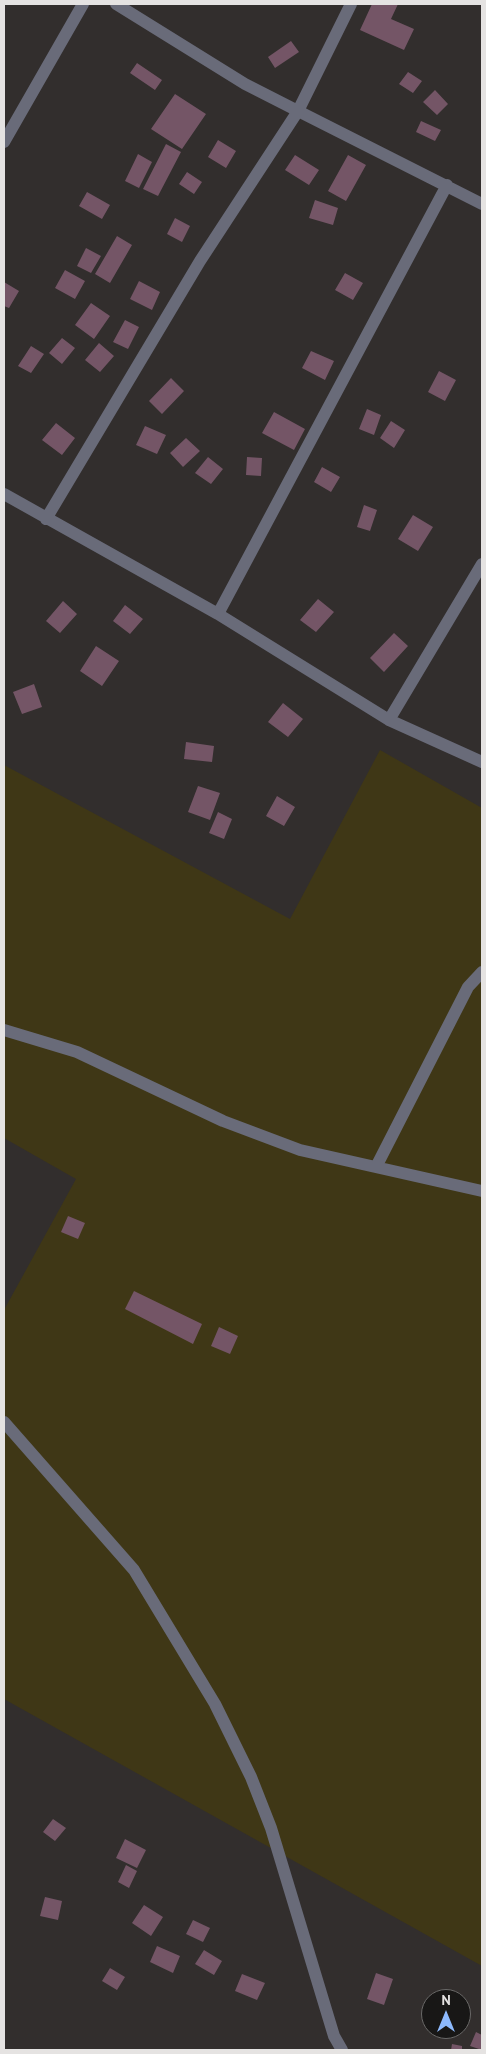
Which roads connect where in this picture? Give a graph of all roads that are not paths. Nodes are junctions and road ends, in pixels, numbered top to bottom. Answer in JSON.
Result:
{"nodes":[{"id":1,"x":83,"y":4,"type":"edge"},
{"id":2,"x":116,"y":4,"type":"edge"},
{"id":3,"x":351,"y":4,"type":"edge"},
{"id":4,"x":298,"y":111,"type":"junction"},
{"id":5,"x":4,"y":142,"type":"edge"},
{"id":6,"x":447,"y":186,"type":"junction"},
{"id":7,"x":482,"y":204,"type":"edge"},
{"id":8,"x":4,"y":494,"type":"edge"},
{"id":9,"x":46,"y":519,"type":"junction"},
{"id":10,"x":482,"y":564,"type":"edge"},
{"id":11,"x":218,"y":614,"type":"junction"},
{"id":12,"x":389,"y":720,"type":"junction"},
{"id":13,"x":482,"y":762,"type":"edge"},
{"id":14,"x":482,"y":972,"type":"edge"},
{"id":15,"x":4,"y":1030,"type":"edge"},
{"id":16,"x":376,"y":1167,"type":"junction"},
{"id":17,"x":482,"y":1191,"type":"edge"},
{"id":18,"x":4,"y":1422,"type":"edge"},
{"id":19,"x":342,"y":2050,"type":"edge"}],
"edges":[{"from":1,"to":5,"type":"street"},
{"from":2,"to":4,"type":"street"},
{"from":3,"to":4,"type":"street"},
{"from":4,"to":6,"type":"street"},
{"from":4,"to":9,"type":"street"},
{"from":6,"to":7,"type":"street"},
{"from":6,"to":11,"type":"street"},
{"from":8,"to":9,"type":"street"},
{"from":9,"to":11,"type":"street"},
{"from":10,"to":12,"type":"street"},
{"from":11,"to":12,"type":"street"},
{"from":12,"to":13,"type":"street"},
{"from":14,"to":16,"type":"street"},
{"from":15,"to":16,"type":"street"},
{"from":16,"to":17,"type":"street"},
{"from":18,"to":19,"type":"street"}]}
